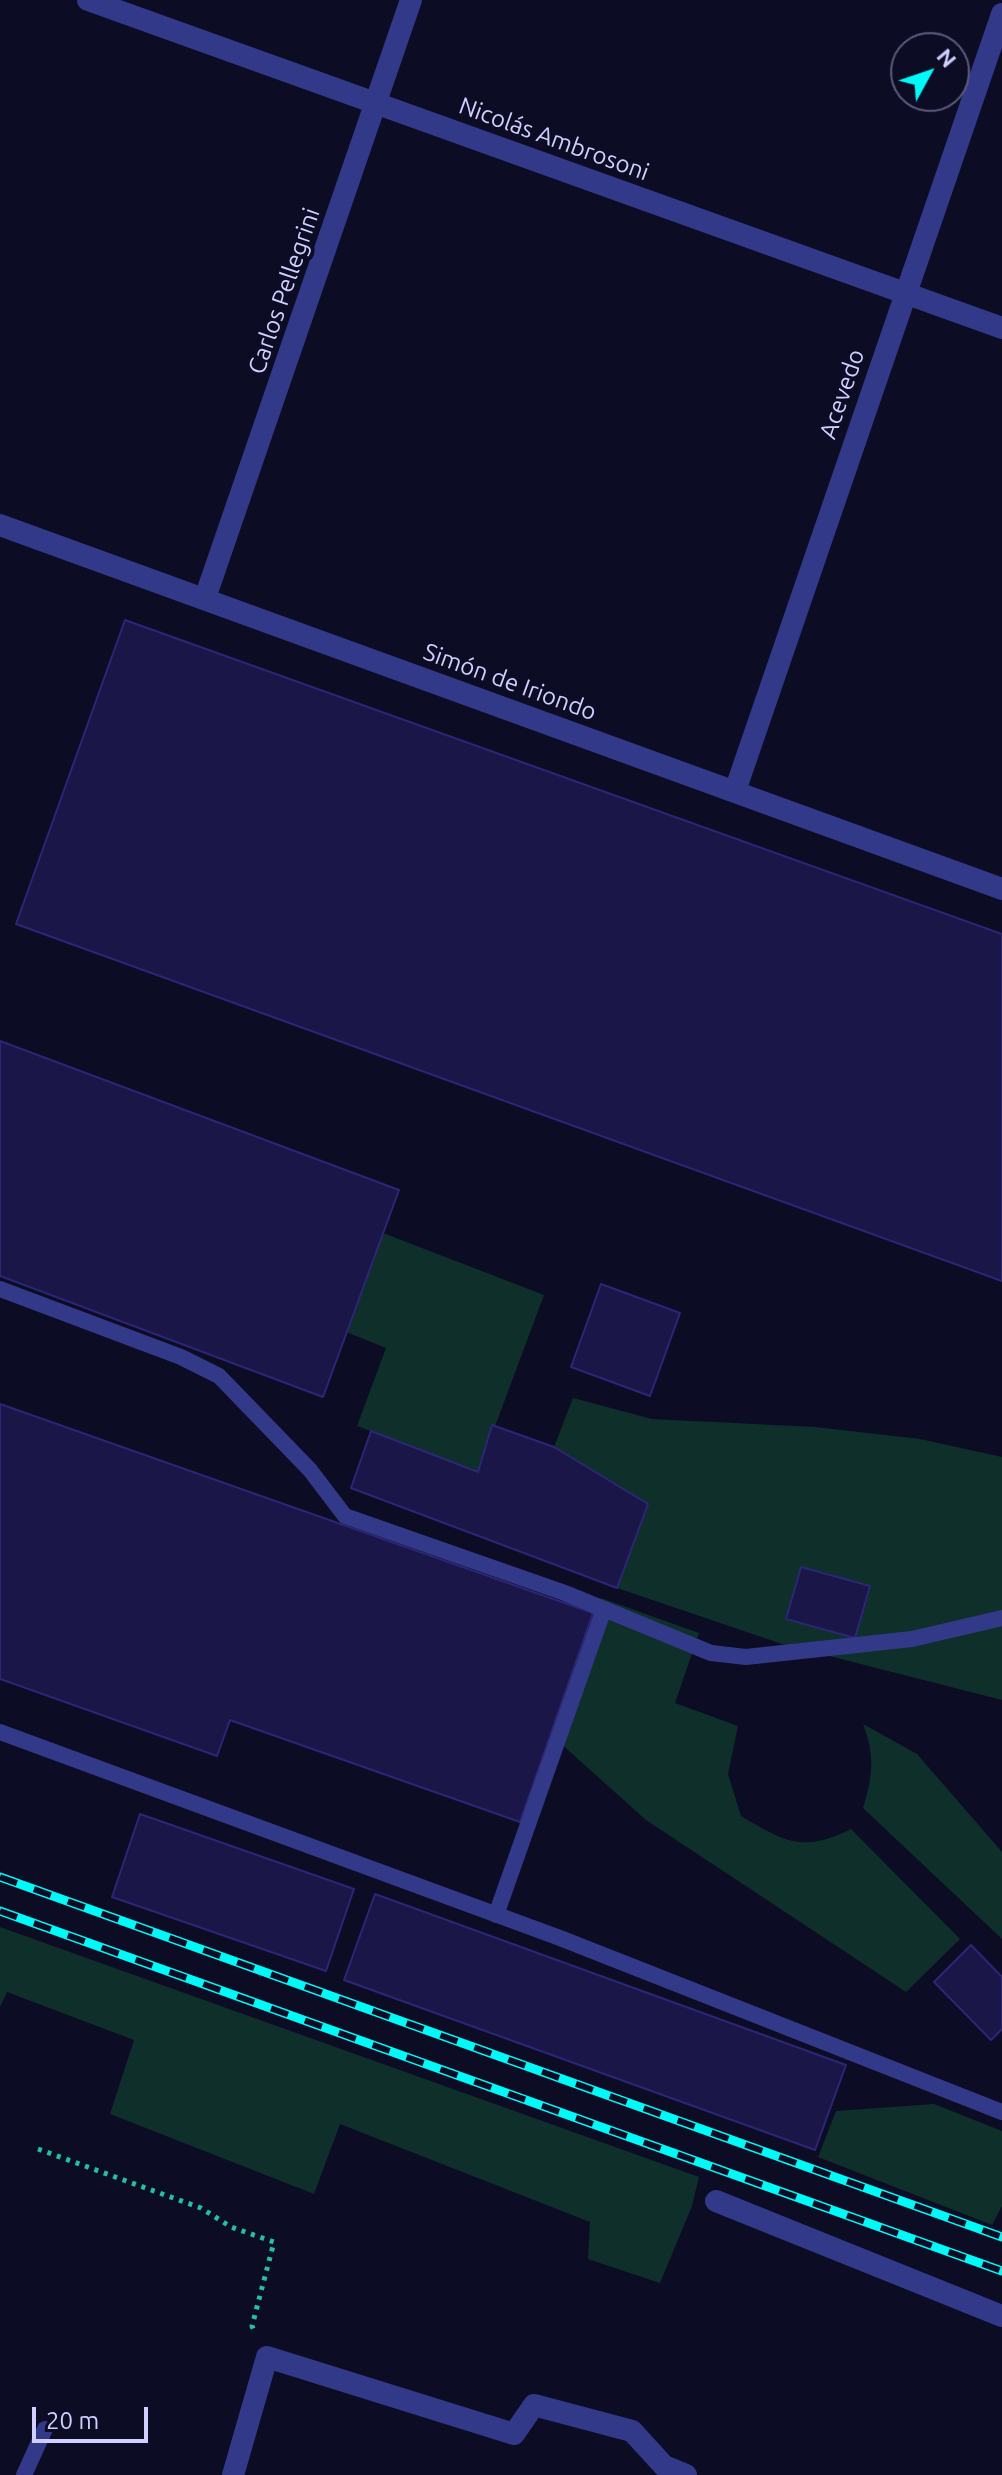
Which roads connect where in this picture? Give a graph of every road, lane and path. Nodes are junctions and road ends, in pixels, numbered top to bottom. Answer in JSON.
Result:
{"nodes":[{"id":1,"x":88,"y":0,"type":"edge"},
{"id":2,"x":411,"y":0,"type":"edge"},
{"id":3,"x":1002,"y":14,"type":"edge"},
{"id":4,"x":377,"y":103,"type":"junction"},
{"id":5,"x":904,"y":292,"type":"junction"},
{"id":6,"x":1002,"y":328,"type":"edge"},
{"id":7,"x":0,"y":525,"type":"edge"},
{"id":8,"x":205,"y":598,"type":"junction"},
{"id":9,"x":735,"y":791,"type":"junction"},
{"id":10,"x":1002,"y":889,"type":"edge"},
{"id":11,"x":0,"y":1289,"type":"edge"},
{"id":12,"x":604,"y":1609,"type":"junction"},
{"id":13,"x":1002,"y":1618,"type":"edge"},
{"id":14,"x":0,"y":1732,"type":"edge"},
{"id":15,"x":496,"y":1915,"type":"junction"},
{"id":16,"x":1002,"y":2112,"type":"edge"},
{"id":17,"x":38,"y":2149,"type":"dead end"},
{"id":18,"x":716,"y":2201,"type":"dead end"},
{"id":19,"x":1002,"y":2316,"type":"edge"},
{"id":20,"x":267,"y":2357,"type":"junction"},
{"id":21,"x":45,"y":2429,"type":"dead end"},
{"id":22,"x":24,"y":2475,"type":"edge"},
{"id":23,"x":233,"y":2475,"type":"edge"},
{"id":24,"x":686,"y":2475,"type":"edge"}],
"edges":[{"from":1,"to":4,"type":"street","name":"Nicolás Ambrosoni"},
{"from":2,"to":4,"type":"street","name":"Carlos Pellegrini"},
{"from":3,"to":5,"type":"street","name":"Acevedo"},
{"from":4,"to":5,"type":"street","name":"Nicolás Ambrosoni"},
{"from":4,"to":8,"type":"street","name":"Carlos Pellegrini"},
{"from":5,"to":6,"type":"street","name":"Nicolás Ambrosoni"},
{"from":5,"to":9,"type":"street","name":"Acevedo"},
{"from":7,"to":8,"type":"street","name":"Simón de Iriondo"},
{"from":8,"to":9,"type":"street","name":"Simón de Iriondo"},
{"from":9,"to":10,"type":"street","name":"Simón de Iriondo"},
{"from":11,"to":12,"type":"lane"},
{"from":12,"to":13,"type":"lane"},
{"from":12,"to":15,"type":"lane"},
{"from":14,"to":15,"type":"lane"},
{"from":15,"to":16,"type":"lane"},
{"from":17,"to":20,"type":"path"},
{"from":18,"to":19,"type":"street"},
{"from":20,"to":23,"type":"street"},
{"from":20,"to":24,"type":"street"},
{"from":21,"to":22,"type":"lane"}]}
